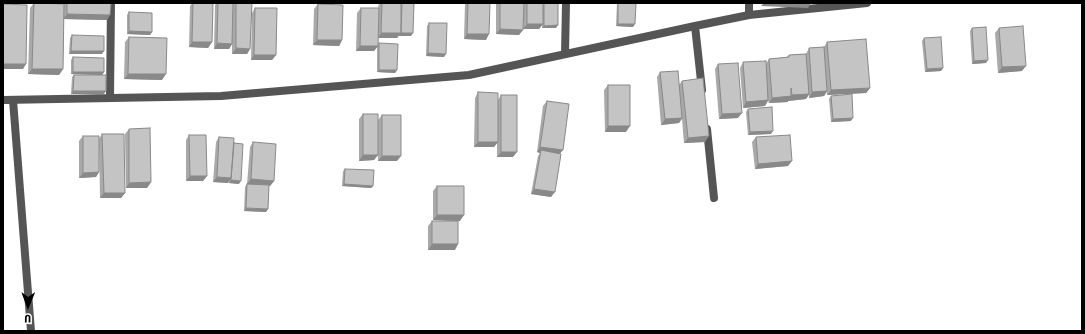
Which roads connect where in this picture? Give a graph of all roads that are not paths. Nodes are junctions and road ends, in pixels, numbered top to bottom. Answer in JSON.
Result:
{"nodes":[{"id":1,"x":111,"y":3,"type":"edge"},
{"id":2,"x":566,"y":3,"type":"edge"},
{"id":3,"x":749,"y":3,"type":"edge"},
{"id":4,"x":867,"y":3,"type":"edge"},
{"id":5,"x":749,"y":16,"type":"junction"},
{"id":6,"x":695,"y":26,"type":"junction"},
{"id":7,"x":565,"y":54,"type":"junction"},
{"id":8,"x":703,"y":96,"type":"edge"},
{"id":9,"x":110,"y":97,"type":"junction"},
{"id":10,"x":3,"y":100,"type":"edge"},
{"id":11,"x":13,"y":100,"type":"junction"},
{"id":12,"x":705,"y":120,"type":"edge"},
{"id":13,"x":714,"y":198,"type":"dead end"},
{"id":14,"x":31,"y":331,"type":"edge"}],
"edges":[{"from":1,"to":9,"type":"street"},
{"from":2,"to":7,"type":"street"},
{"from":3,"to":5,"type":"street"},
{"from":4,"to":5,"type":"street"},
{"from":5,"to":6,"type":"street"},
{"from":6,"to":7,"type":"street"},
{"from":6,"to":8,"type":"street"},
{"from":7,"to":9,"type":"street"},
{"from":9,"to":11,"type":"street"},
{"from":10,"to":11,"type":"street"},
{"from":11,"to":14,"type":"street"},
{"from":12,"to":13,"type":"street"}]}
